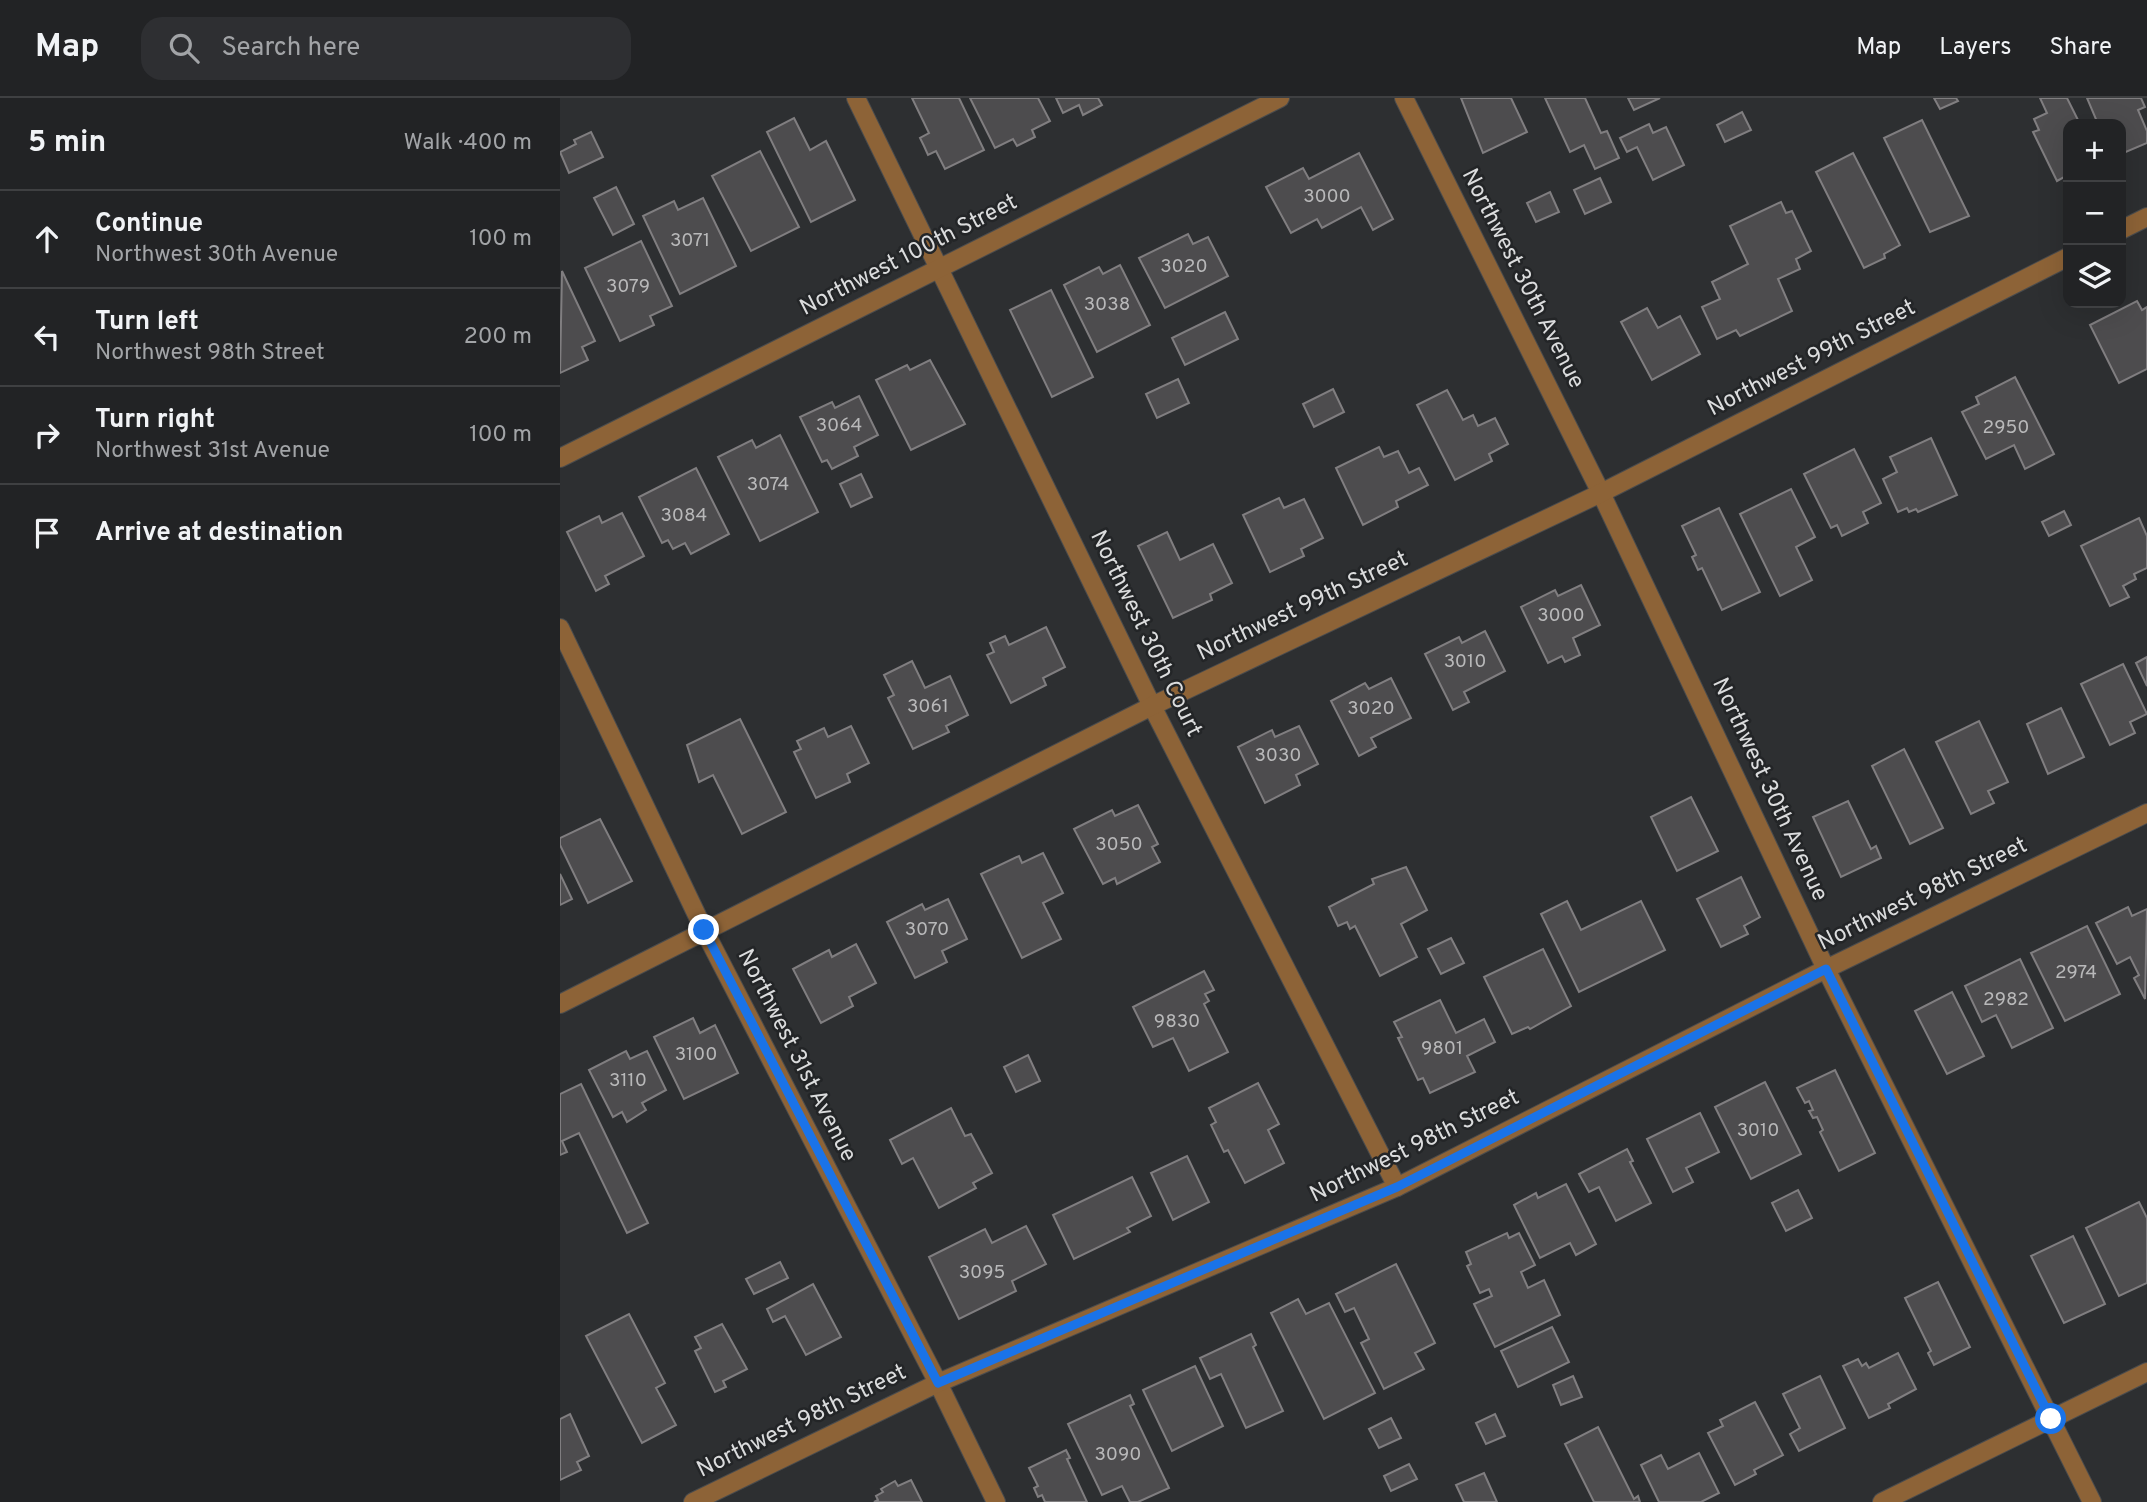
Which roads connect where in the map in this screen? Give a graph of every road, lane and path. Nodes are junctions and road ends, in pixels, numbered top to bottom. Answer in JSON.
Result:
{"nodes":[{"id":1,"x":856,"y":98,"type":"edge"},
{"id":2,"x":1280,"y":98,"type":"edge"},
{"id":3,"x":1404,"y":98,"type":"edge"},
{"id":4,"x":2147,"y":217,"type":"edge"},
{"id":5,"x":2126,"y":228,"type":"edge"},
{"id":6,"x":2063,"y":260,"type":"edge"},
{"id":7,"x":939,"y":269,"type":"junction"},
{"id":8,"x":560,"y":458,"type":"edge"},
{"id":9,"x":1601,"y":493,"type":"junction"},
{"id":10,"x":560,"y":628,"type":"edge"},
{"id":11,"x":1152,"y":706,"type":"junction"},
{"id":12,"x":2147,"y":813,"type":"edge"},
{"id":13,"x":704,"y":930,"type":"junction"},
{"id":14,"x":1826,"y":969,"type":"junction"},
{"id":15,"x":560,"y":1004,"type":"edge"},
{"id":16,"x":1397,"y":1187,"type":"junction"},
{"id":17,"x":2147,"y":1372,"type":"edge"},
{"id":18,"x":938,"y":1383,"type":"junction"},
{"id":19,"x":2051,"y":1419,"type":"junction"},
{"id":20,"x":693,"y":1502,"type":"edge"},
{"id":21,"x":996,"y":1502,"type":"edge"},
{"id":22,"x":1882,"y":1502,"type":"edge"},
{"id":23,"x":2092,"y":1502,"type":"edge"}],
"edges":[{"from":1,"to":7,"type":"street","name":"Northwest 30th Court"},
{"from":2,"to":7,"type":"street","name":"Northwest 100th Street"},
{"from":3,"to":9,"type":"street","name":"Northwest 30th Avenue"},
{"from":4,"to":5,"type":"street"},
{"from":6,"to":9,"type":"street","name":"Northwest 99th Street"},
{"from":7,"to":8,"type":"street","name":"Northwest 100th Street"},
{"from":7,"to":11,"type":"street","name":"Northwest 30th Court"},
{"from":9,"to":11,"type":"street","name":"Northwest 99th Street"},
{"from":9,"to":14,"type":"street","name":"Northwest 30th Avenue"},
{"from":10,"to":13,"type":"street","name":"Northwest 31st Avenue"},
{"from":11,"to":13,"type":"street","name":"Northwest 99th Street"},
{"from":11,"to":16,"type":"street","name":"Northwest 30th Court"},
{"from":12,"to":14,"type":"street","name":"Northwest 98th Street"},
{"from":13,"to":15,"type":"street","name":"Northwest 99th Street"},
{"from":13,"to":18,"type":"street","name":"Northwest 31st Avenue"},
{"from":14,"to":16,"type":"street","name":"Northwest 98th Street"},
{"from":14,"to":19,"type":"street","name":"Northwest 30th Avenue"},
{"from":16,"to":18,"type":"street","name":"Northwest 98th Street"},
{"from":17,"to":19,"type":"street"},
{"from":18,"to":20,"type":"street","name":"Northwest 98th Street"},
{"from":18,"to":21,"type":"street","name":"Northwest 31st Avenue"},
{"from":19,"to":22,"type":"street"},
{"from":19,"to":23,"type":"street","name":"Northwest 30th Avenue"}]}
